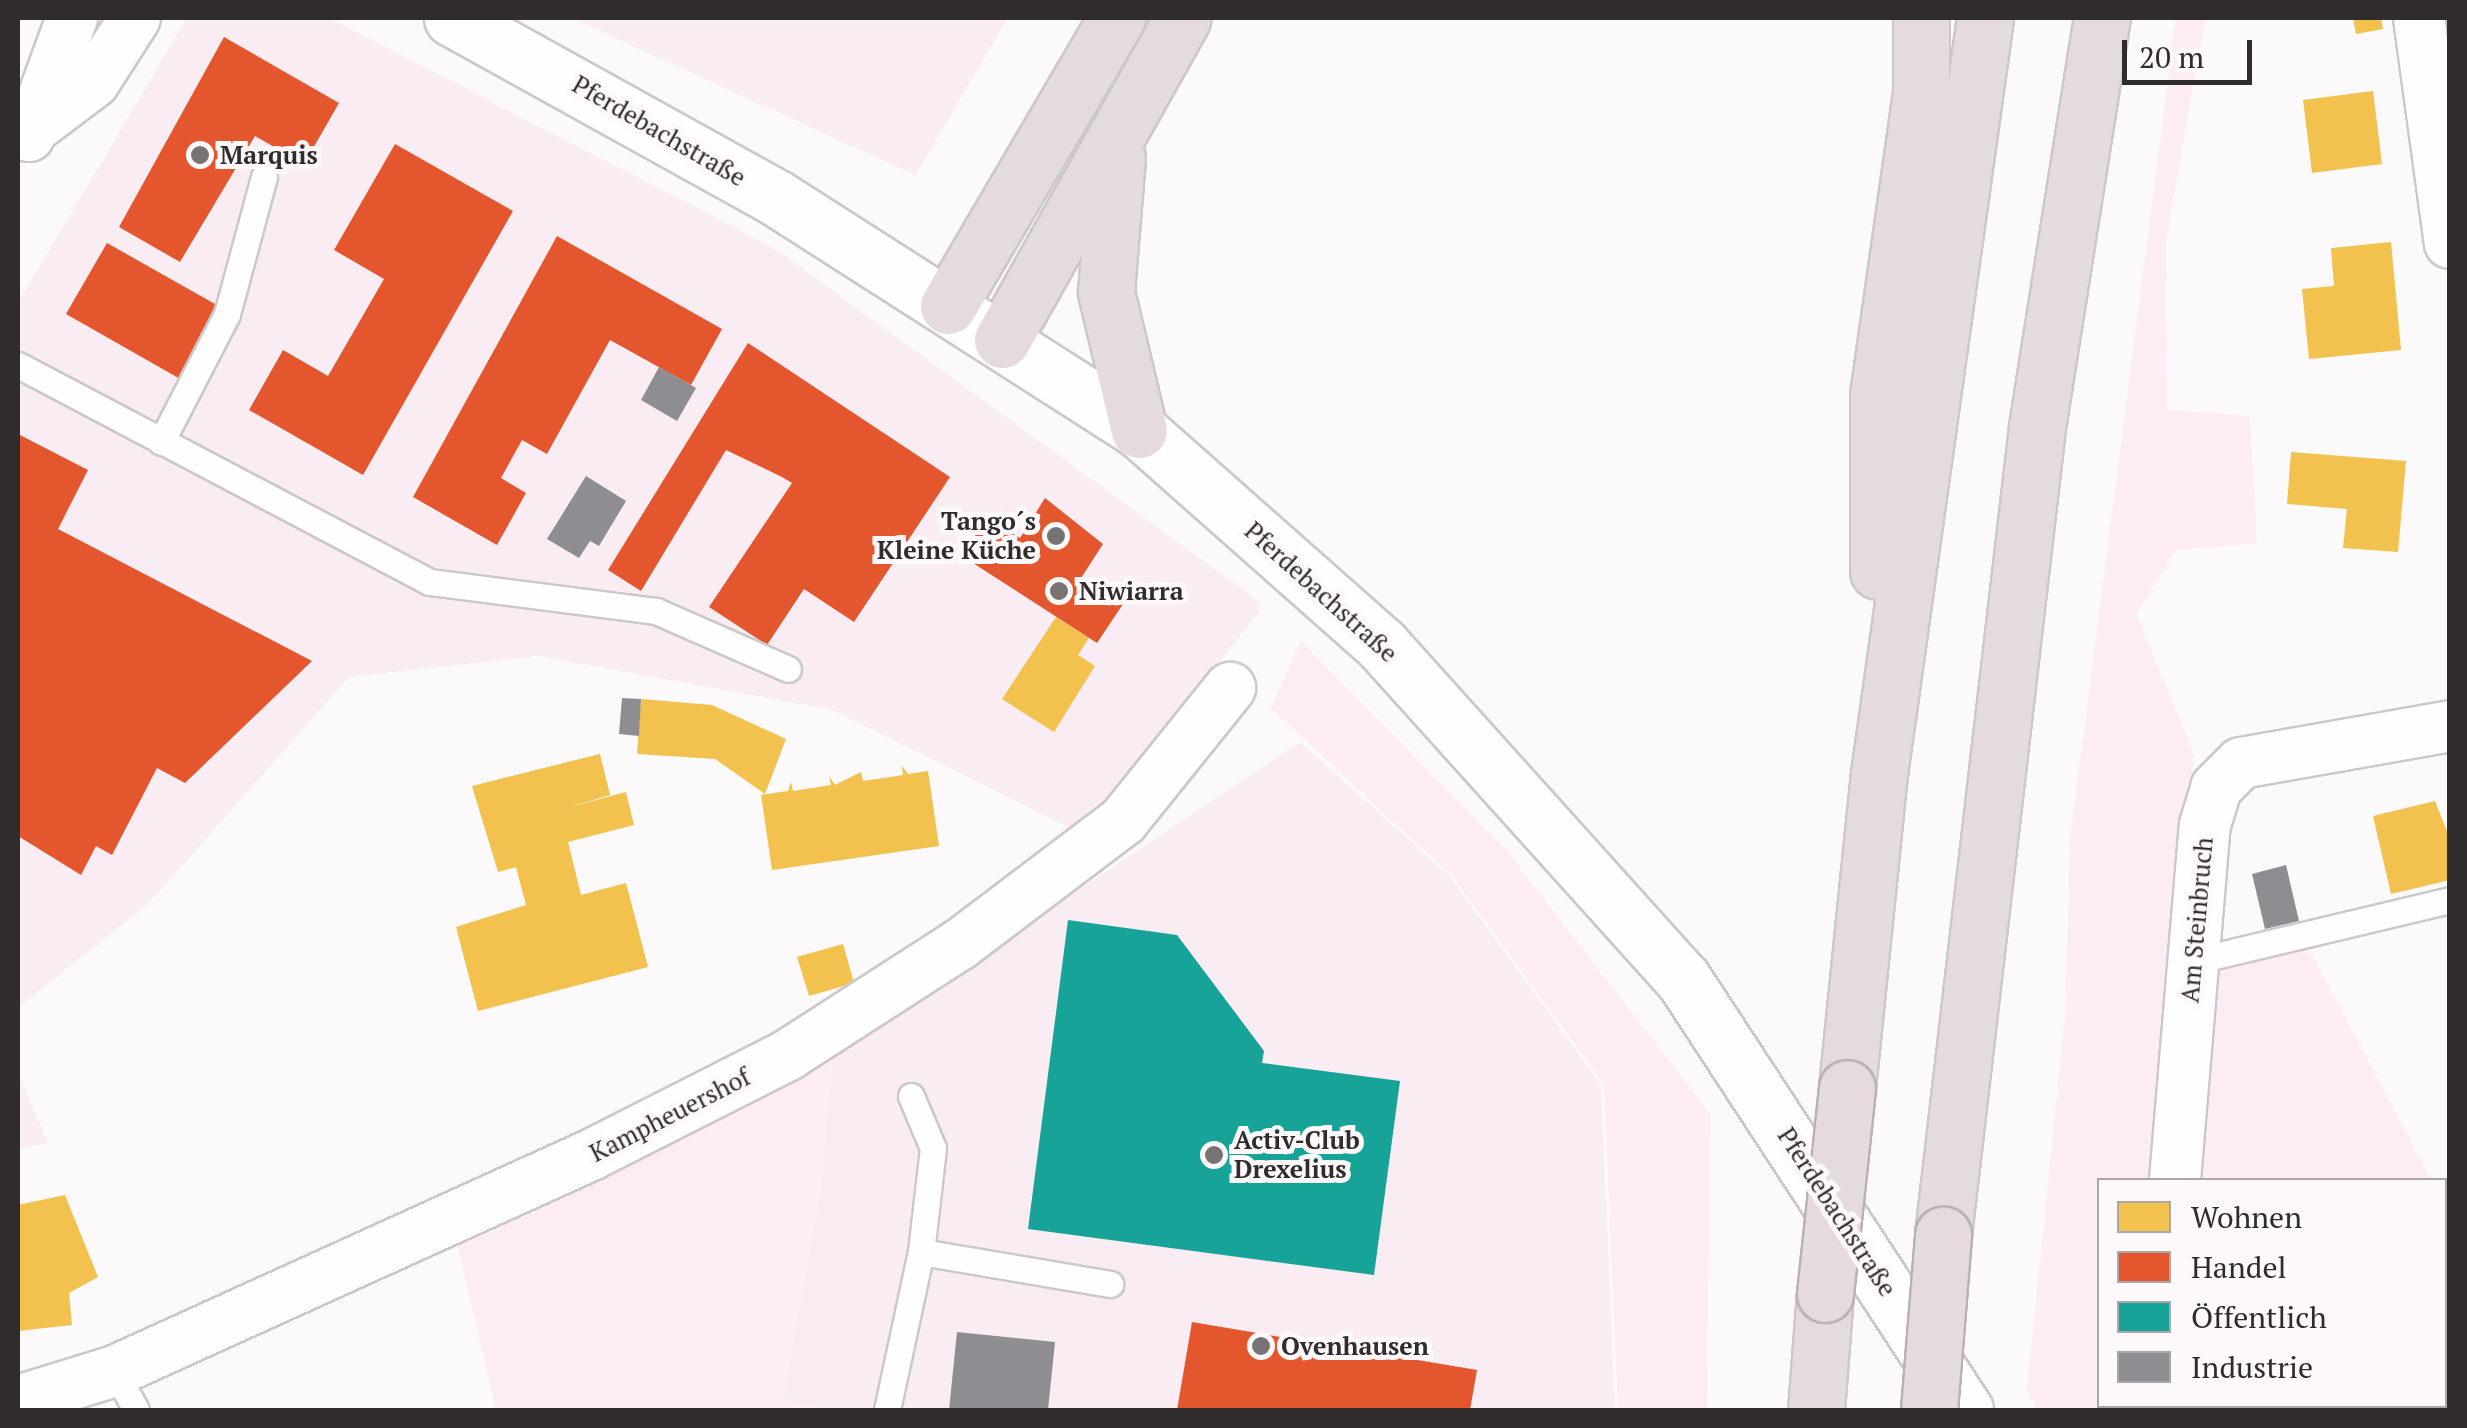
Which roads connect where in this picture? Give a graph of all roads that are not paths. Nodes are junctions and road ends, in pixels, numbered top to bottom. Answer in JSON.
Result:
{"nodes":[{"id":1,"x":72,"y":18,"type":"edge"},
{"id":2,"x":135,"y":18,"type":"edge"},
{"id":3,"x":452,"y":18,"type":"edge"},
{"id":4,"x":1117,"y":18,"type":"edge"},
{"id":5,"x":1183,"y":18,"type":"edge"},
{"id":6,"x":1922,"y":18,"type":"edge"},
{"id":7,"x":1985,"y":18,"type":"edge"},
{"id":8,"x":2102,"y":18,"type":"edge"},
{"id":9,"x":2419,"y":18,"type":"edge"},
{"id":10,"x":1120,"y":140,"type":"junction"},
{"id":11,"x":25,"y":143,"type":"edge"},
{"id":12,"x":264,"y":177,"type":"dead end"},
{"id":13,"x":2450,"y":243,"type":"edge"},
{"id":14,"x":948,"y":306,"type":"junction"},
{"id":15,"x":1002,"y":340,"type":"junction"},
{"id":16,"x":18,"y":365,"type":"edge"},
{"id":17,"x":1139,"y":430,"type":"junction"},
{"id":18,"x":161,"y":442,"type":"junction"},
{"id":19,"x":788,"y":669,"type":"dead end"},
{"id":20,"x":1230,"y":688,"type":"dead end"},
{"id":21,"x":2450,"y":726,"type":"edge"},
{"id":22,"x":1879,"y":774,"type":"junction"},
{"id":23,"x":2450,"y":900,"type":"edge"},
{"id":24,"x":2194,"y":962,"type":"junction"},
{"id":25,"x":912,"y":1096,"type":"dead end"},
{"id":26,"x":2175,"y":1178,"type":"edge"},
{"id":27,"x":921,"y":1252,"type":"junction"},
{"id":28,"x":1110,"y":1284,"type":"dead end"},
{"id":29,"x":125,"y":1391,"type":"edge"},
{"id":30,"x":18,"y":1401,"type":"edge"},
{"id":31,"x":887,"y":1410,"type":"edge"},
{"id":32,"x":1816,"y":1410,"type":"edge"},
{"id":33,"x":1928,"y":1410,"type":"edge"},
{"id":34,"x":1965,"y":1410,"type":"edge"}],
"edges":[{"from":1,"to":11,"type":"street"},
{"from":2,"to":11,"type":"street"},
{"from":3,"to":14,"type":"main road","name":"Pferdebachstraße"},
{"from":4,"to":14,"type":"highway"},
{"from":5,"to":10,"type":"highway"},
{"from":6,"to":22,"type":"highway"},
{"from":7,"to":22,"type":"highway"},
{"from":8,"to":33,"type":"highway","bridge":true},
{"from":9,"to":13,"type":"street"},
{"from":10,"to":15,"type":"highway"},
{"from":10,"to":17,"type":"highway"},
{"from":12,"to":18,"type":"lane"},
{"from":14,"to":15,"type":"main road","name":"Pferdebachstraße"},
{"from":15,"to":17,"type":"main road","name":"Pferdebachstraße"},
{"from":16,"to":18,"type":"lane"},
{"from":17,"to":34,"type":"main road","name":"Pferdebachstraße"},
{"from":18,"to":19,"type":"lane"},
{"from":20,"to":29,"type":"street","name":"Kampheuershof"},
{"from":21,"to":24,"type":"street","name":"Am Steinbruch"},
{"from":22,"to":32,"type":"highway","bridge":true},
{"from":23,"to":24,"type":"lane"},
{"from":24,"to":26,"type":"street","name":"Am Steinbruch"},
{"from":25,"to":27,"type":"lane"},
{"from":27,"to":28,"type":"lane"},
{"from":27,"to":31,"type":"lane"},
{"from":29,"to":30,"type":"street","name":"Kampheuershof"}]}
